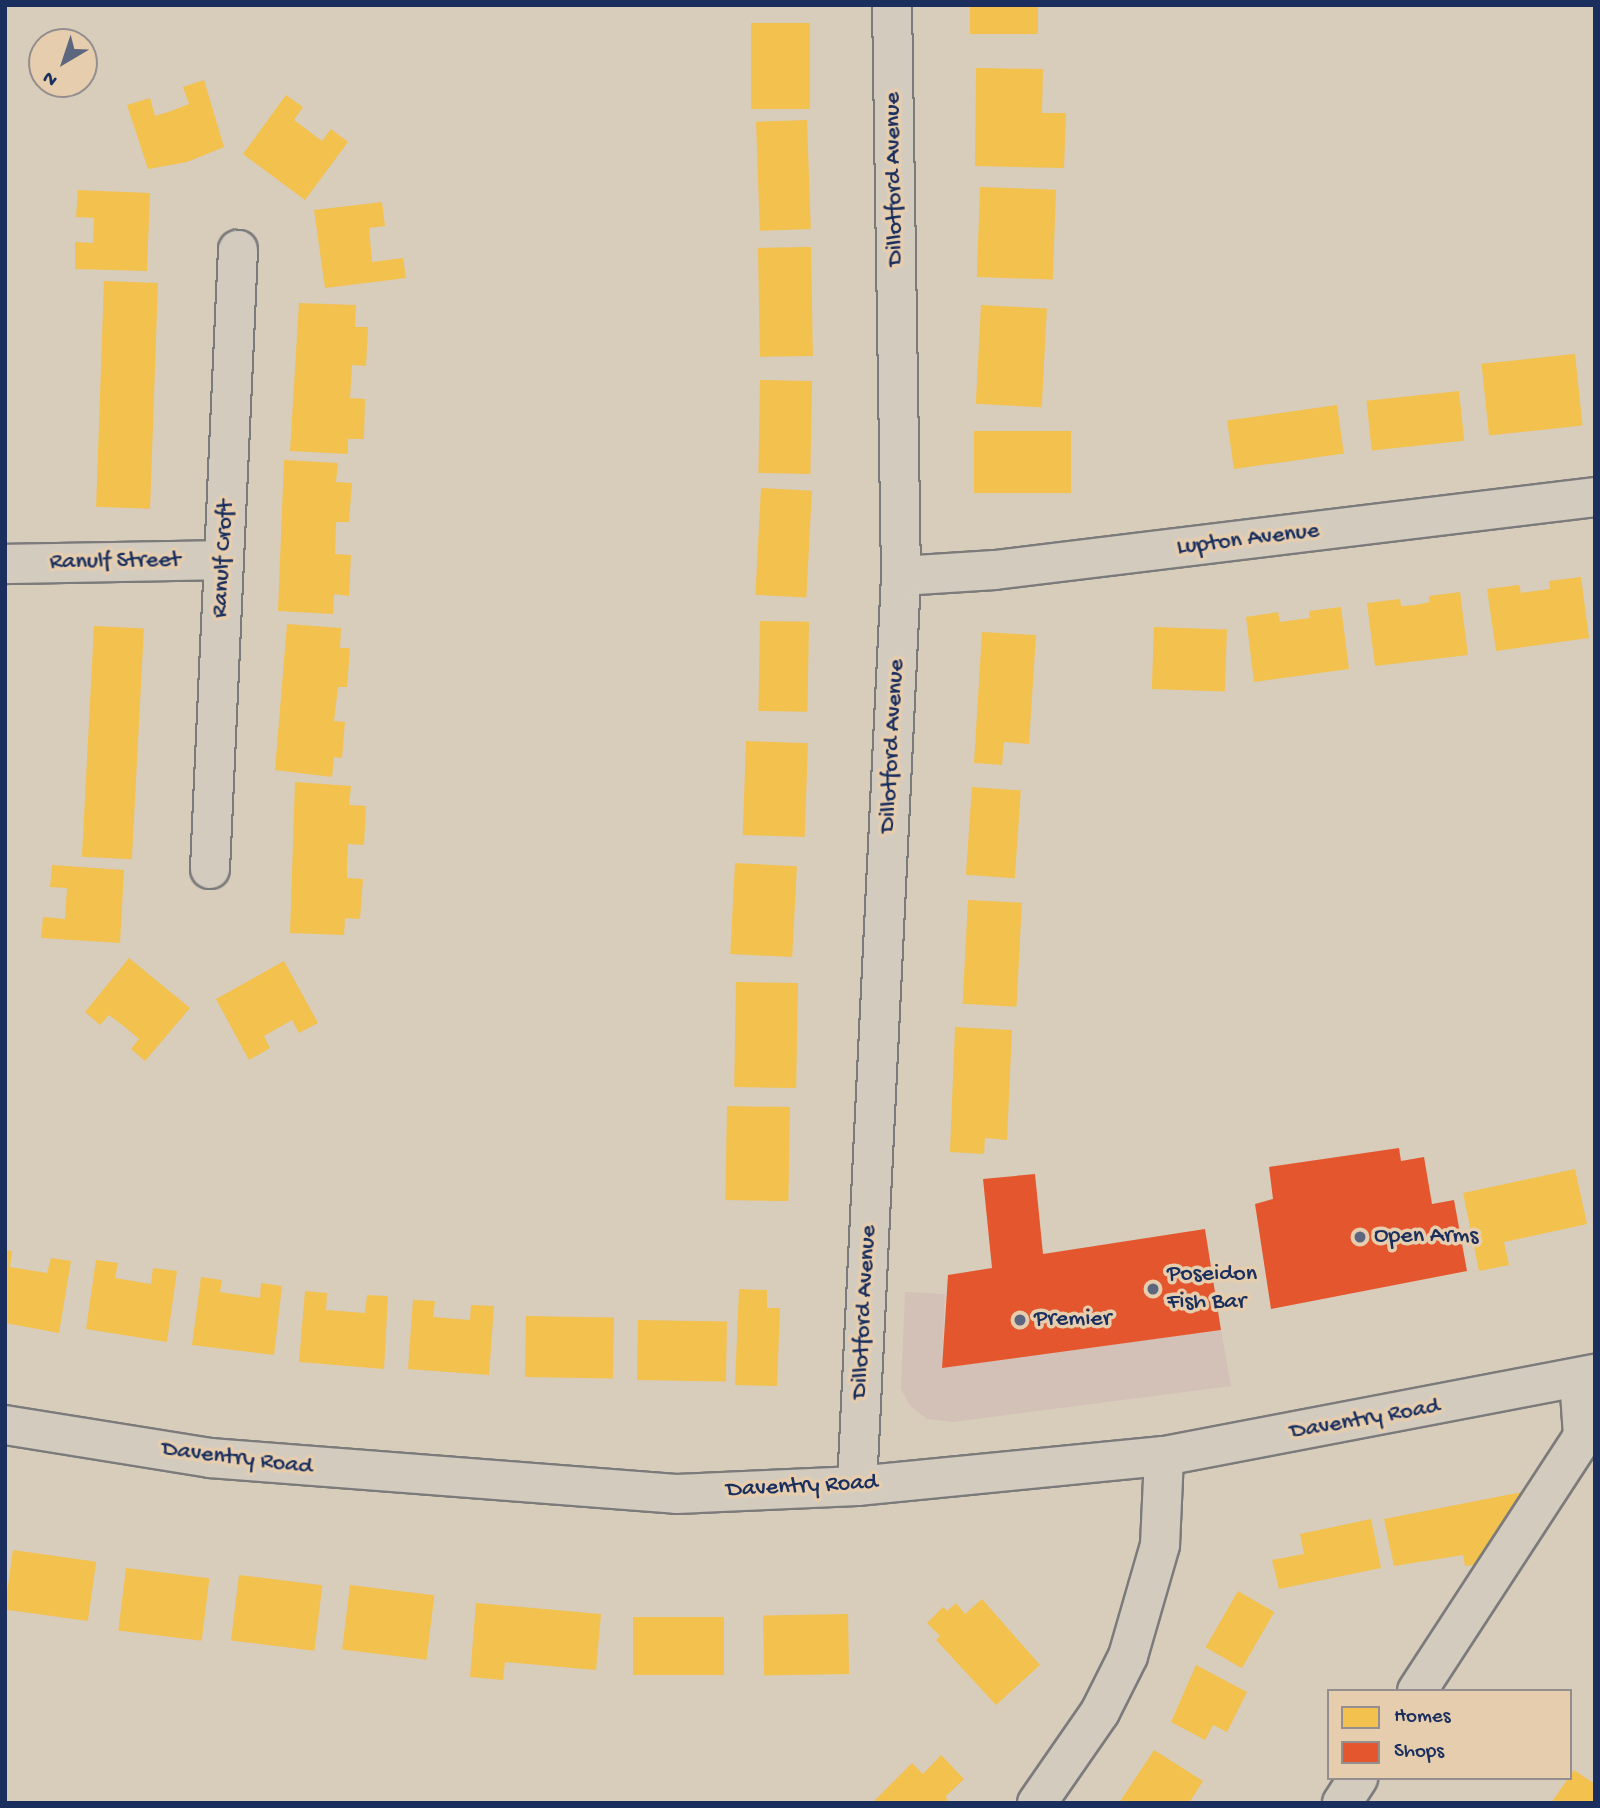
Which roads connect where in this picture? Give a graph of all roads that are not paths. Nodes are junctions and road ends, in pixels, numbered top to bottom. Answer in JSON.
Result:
{"nodes":[{"id":1,"x":892,"y":5,"type":"edge"},
{"id":2,"x":238,"y":250,"type":"dead end"},
{"id":3,"x":1595,"y":497,"type":"edge"},
{"id":4,"x":224,"y":560,"type":"junction"},
{"id":5,"x":5,"y":564,"type":"edge"},
{"id":6,"x":901,"y":576,"type":"junction"},
{"id":7,"x":209,"y":869,"type":"dead end"},
{"id":8,"x":1587,"y":1376,"type":"edge"},
{"id":9,"x":5,"y":1425,"type":"edge"},
{"id":10,"x":1164,"y":1456,"type":"junction"},
{"id":11,"x":857,"y":1486,"type":"junction"},
{"id":12,"x":1418,"y":1689,"type":"edge"},
{"id":13,"x":1358,"y":1780,"type":"edge"},
{"id":14,"x":1037,"y":1803,"type":"edge"},
{"id":15,"x":1342,"y":1803,"type":"edge"}],
"edges":[{"from":1,"to":6,"type":"street","name":"Dillotford Avenue"},
{"from":2,"to":4,"type":"street","name":"Ranulf Croft"},
{"from":3,"to":6,"type":"street","name":"Lupton Avenue"},
{"from":4,"to":5,"type":"street","name":"Ranulf Street"},
{"from":4,"to":7,"type":"street","name":"Ranulf Croft"},
{"from":6,"to":11,"type":"street","name":"Dillotford Avenue"},
{"from":8,"to":10,"type":"street","name":"Daventry Road"},
{"from":8,"to":12,"type":"street"},
{"from":9,"to":11,"type":"street","name":"Daventry Road"},
{"from":10,"to":11,"type":"street","name":"Daventry Road"},
{"from":10,"to":14,"type":"street"},
{"from":13,"to":15,"type":"street"}]}
